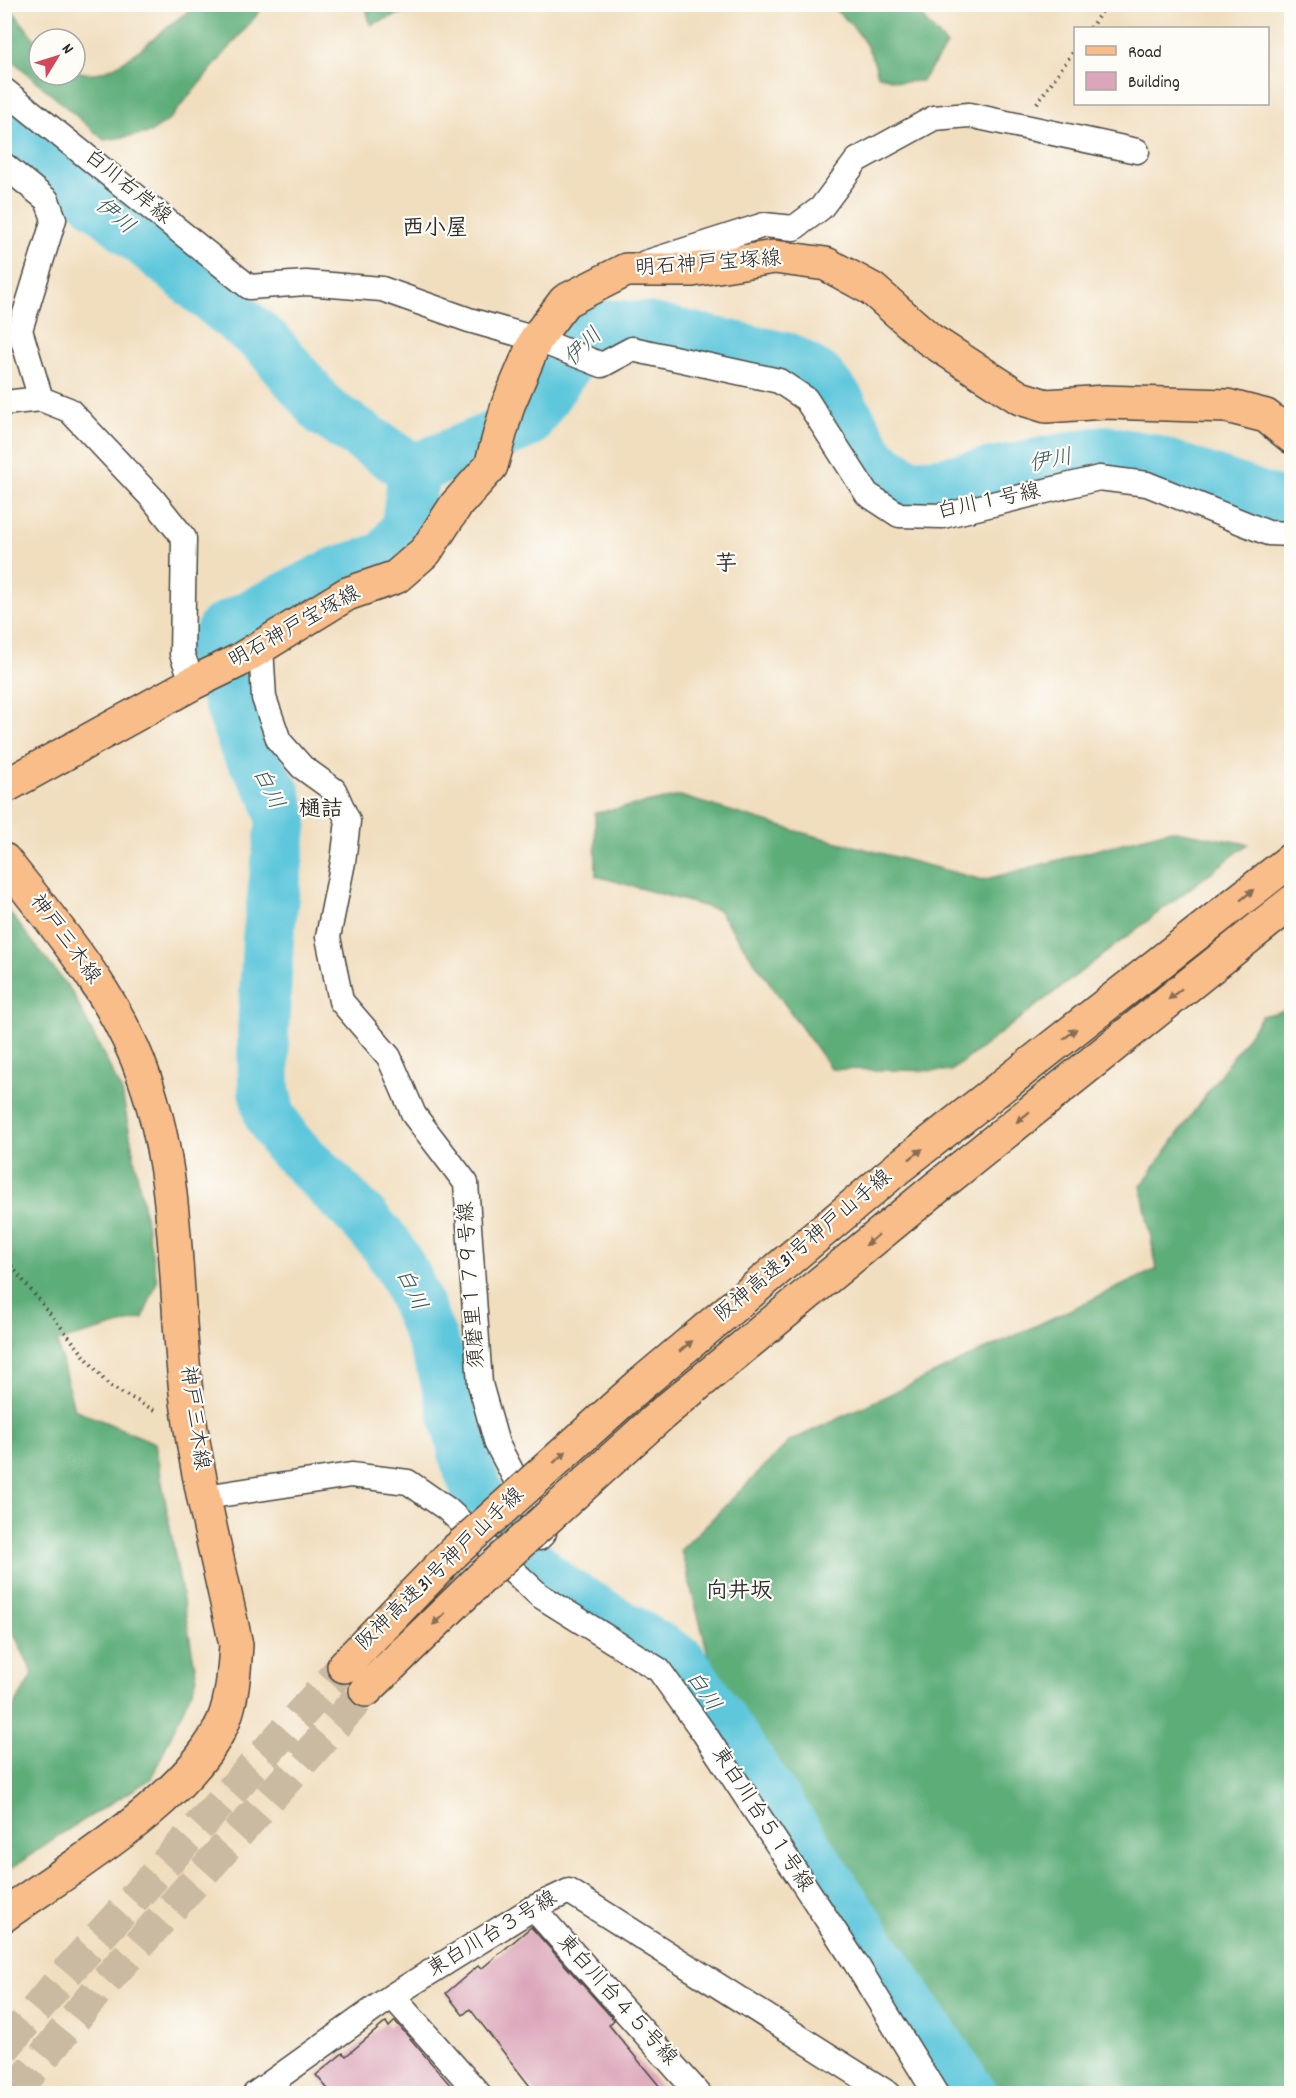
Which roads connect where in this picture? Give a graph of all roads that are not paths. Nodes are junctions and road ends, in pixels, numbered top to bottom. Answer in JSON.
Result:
{"nodes":[{"id":1,"x":5,"y":91,"type":"edge"},
{"id":2,"x":1137,"y":151,"type":"dead end"},
{"id":3,"x":4,"y":165,"type":"edge"},
{"id":4,"x":626,"y":270,"type":"junction"},
{"id":5,"x":536,"y":339,"type":"junction"},
{"id":6,"x":41,"y":399,"type":"junction"},
{"id":7,"x":4,"y":403,"type":"edge"},
{"id":8,"x":1292,"y":437,"type":"edge"},
{"id":9,"x":1292,"y":534,"type":"edge"},
{"id":10,"x":249,"y":654,"type":"junction"},
{"id":11,"x":193,"y":682,"type":"junction"},
{"id":12,"x":4,"y":787,"type":"edge"},
{"id":13,"x":1292,"y":859,"type":"edge"},
{"id":14,"x":4,"y":860,"type":"edge"},
{"id":15,"x":1292,"y":902,"type":"edge"},
{"id":16,"x":205,"y":1497,"type":"junction"},
{"id":17,"x":495,"y":1572,"type":"junction"},
{"id":18,"x":344,"y":1666,"type":"tunnel mouth"},
{"id":19,"x":366,"y":1690,"type":"tunnel mouth"},
{"id":20,"x":533,"y":1908,"type":"junction"},
{"id":21,"x":4,"y":1915,"type":"edge"},
{"id":22,"x":392,"y":1996,"type":"junction"},
{"id":23,"x":255,"y":2094,"type":"edge"},
{"id":24,"x":479,"y":2094,"type":"edge"},
{"id":25,"x":699,"y":2094,"type":"edge"},
{"id":26,"x":889,"y":2094,"type":"edge"},
{"id":27,"x":936,"y":2094,"type":"edge"}],
"edges":[{"from":1,"to":5,"type":"street","name":"白川右岸線"},
{"from":2,"to":4,"type":"street"},
{"from":3,"to":6,"type":"street"},
{"from":4,"to":5,"type":"main road","name":"明石神戸宝塚線"},
{"from":4,"to":8,"type":"main road","name":"明石神戸宝塚線"},
{"from":5,"to":9,"type":"street","name":"白川１号線"},
{"from":5,"to":10,"type":"main road","name":"明石神戸宝塚線"},
{"from":6,"to":7,"type":"street"},
{"from":6,"to":11,"type":"street"},
{"from":10,"to":11,"type":"main road","name":"明石神戸宝塚線"},
{"from":10,"to":17,"type":"street","name":"須磨里１７９号線"},
{"from":11,"to":12,"type":"main road","name":"明石神戸宝塚線"},
{"from":18,"to":13,"type":"main road","name":"阪神高速31号神戸山手線","one_way":true,"bridge":true},
{"from":14,"to":16,"type":"main road","name":"神戸三木線"},
{"from":15,"to":17,"type":"main road","name":"阪神高速31号神戸山手線","one_way":true,"bridge":true},
{"from":16,"to":17,"type":"street","name":"東白川台５１号線"},
{"from":16,"to":21,"type":"main road","name":"神戸三木線"},
{"from":17,"to":19,"type":"main road","name":"阪神高速31号神戸山手線","one_way":true},
{"from":17,"to":27,"type":"street","name":"東白川台５１号線"},
{"from":20,"to":22,"type":"street","name":"東白川台３号線"},
{"from":20,"to":25,"type":"street","name":"東白川台４５号線"},
{"from":20,"to":26,"type":"street","name":"東白川台３号線"},
{"from":22,"to":23,"type":"street","name":"東白川台３号線"},
{"from":22,"to":24,"type":"street"}]}
